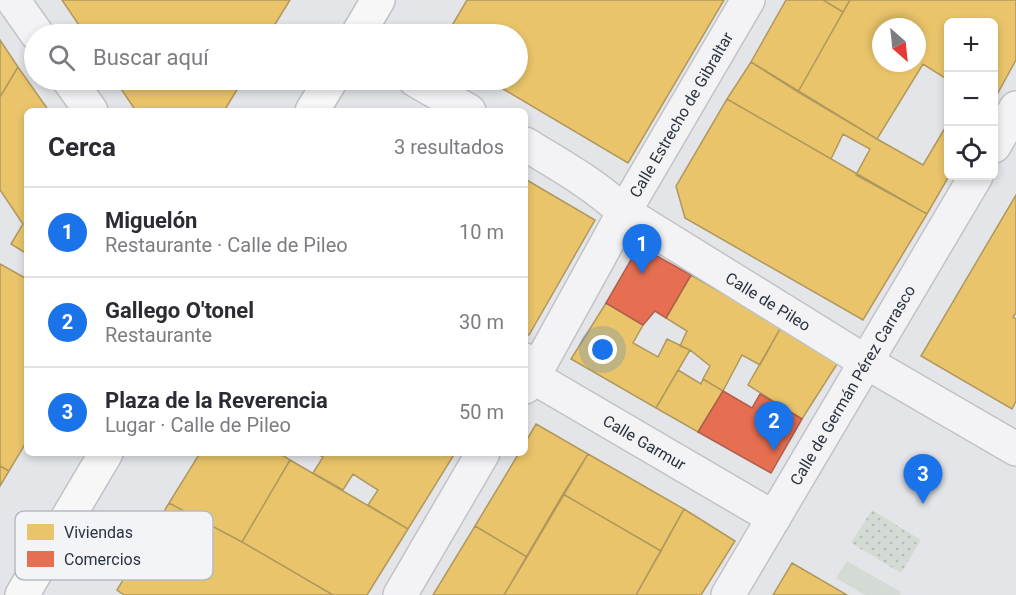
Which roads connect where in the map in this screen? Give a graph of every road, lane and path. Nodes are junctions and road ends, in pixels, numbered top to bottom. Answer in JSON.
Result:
{"nodes":[{"id":1,"x":13,"y":0,"type":"edge"},
{"id":2,"x":378,"y":0,"type":"edge"},
{"id":3,"x":748,"y":0,"type":"edge"},
{"id":4,"x":31,"y":24,"type":"edge"},
{"id":5,"x":364,"y":24,"type":"edge"},
{"id":6,"x":76,"y":90,"type":"edge"},
{"id":7,"x":325,"y":90,"type":"edge"},
{"id":8,"x":432,"y":90,"type":"edge"},
{"id":9,"x":89,"y":108,"type":"edge"},
{"id":10,"x":314,"y":108,"type":"edge"},
{"id":11,"x":464,"y":108,"type":"edge"},
{"id":12,"x":1016,"y":108,"type":"edge"},
{"id":13,"x":998,"y":138,"type":"edge"},
{"id":14,"x":528,"y":146,"type":"edge"},
{"id":15,"x":974,"y":180,"type":"edge"},
{"id":16,"x":624,"y":212,"type":"junction"},
{"id":17,"x":866,"y":362,"type":"junction"},
{"id":18,"x":528,"y":375,"type":"edge"},
{"id":19,"x":1016,"y":449,"type":"edge"},
{"id":20,"x":104,"y":456,"type":"edge"},
{"id":21,"x":481,"y":456,"type":"edge"},
{"id":22,"x":72,"y":511,"type":"edge"},
{"id":23,"x":774,"y":518,"type":"junction"},
{"id":24,"x":31,"y":580,"type":"edge"},
{"id":25,"x":22,"y":595,"type":"edge"},
{"id":26,"x":399,"y":595,"type":"edge"},
{"id":27,"x":729,"y":595,"type":"edge"}],
"edges":[{"from":1,"to":4,"type":"street"},
{"from":2,"to":5,"type":"main road"},
{"from":3,"to":16,"type":"street","name":"Calle Estrecho de Gibraltar"},
{"from":6,"to":9,"type":"street"},
{"from":7,"to":10,"type":"main road"},
{"from":8,"to":11,"type":"street"},
{"from":12,"to":13,"type":"street"},
{"from":14,"to":16,"type":"street","name":"Calle de Pileo"},
{"from":15,"to":17,"type":"street","name":"Calle de Germán Pérez Carrasco"},
{"from":16,"to":17,"type":"street","name":"Calle de Pileo"},
{"from":16,"to":18,"type":"street","name":"Calle Estrecho de Gibraltar"},
{"from":17,"to":19,"type":"street","name":"Calle de Pileo"},
{"from":17,"to":23,"type":"street","name":"Calle de Germán Pérez Carrasco"},
{"from":18,"to":23,"type":"street","name":"Calle Garmur"},
{"from":20,"to":22,"type":"main road"},
{"from":21,"to":26,"type":"street"},
{"from":23,"to":27,"type":"street","name":"Calle de Germán Pérez Carrasco"},
{"from":24,"to":25,"type":"main road"}]}
